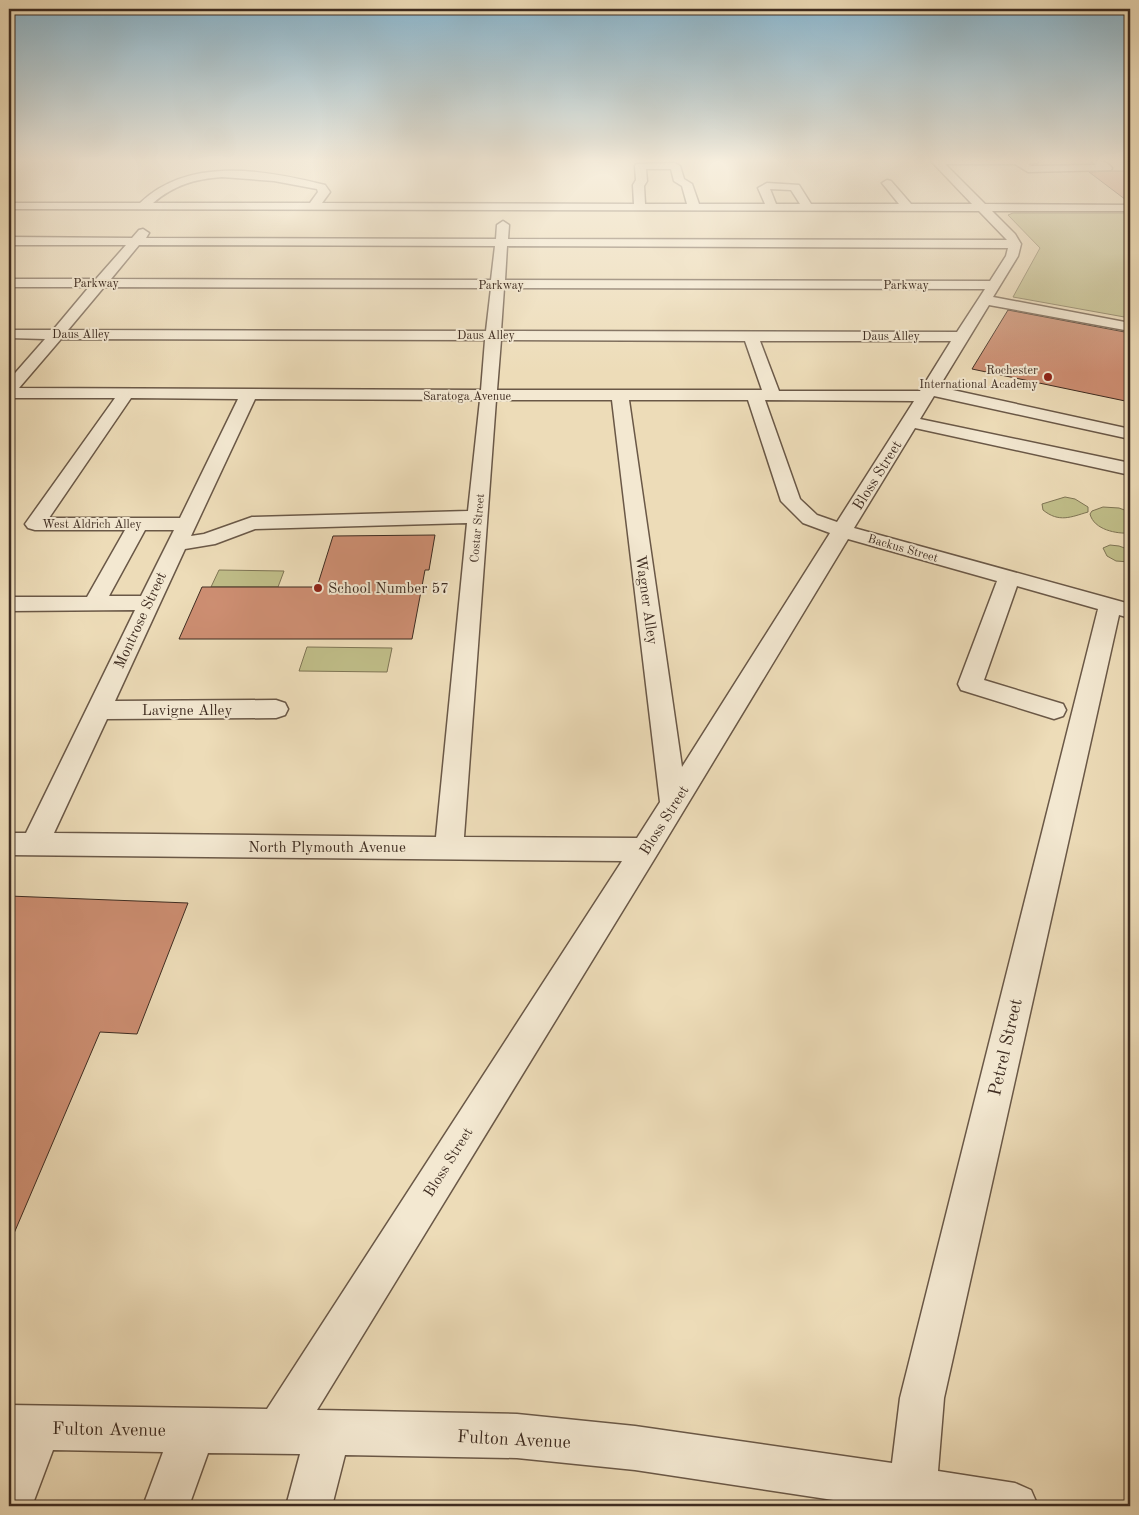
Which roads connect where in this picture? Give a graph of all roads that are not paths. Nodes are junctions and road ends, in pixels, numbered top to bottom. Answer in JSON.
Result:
{"nodes":[{"id":1,"x":75,"y":232,"type":"edge"},
{"id":2,"x":144,"y":232,"type":"edge"},
{"id":3,"x":503,"y":232,"type":"edge"},
{"id":4,"x":1006,"y":232,"type":"edge"},
{"id":5,"x":9,"y":233,"type":"edge"},
{"id":6,"x":9,"y":241,"type":"edge"},
{"id":7,"x":136,"y":241,"type":"junction"},
{"id":8,"x":502,"y":242,"type":"junction"},
{"id":9,"x":1015,"y":244,"type":"junction"},
{"id":10,"x":9,"y":283,"type":"edge"},
{"id":11,"x":100,"y":283,"type":"junction"},
{"id":12,"x":497,"y":284,"type":"junction"},
{"id":13,"x":990,"y":293,"type":"junction"},
{"id":14,"x":1130,"y":327,"type":"edge"},
{"id":15,"x":9,"y":334,"type":"edge"},
{"id":16,"x":57,"y":334,"type":"junction"},
{"id":17,"x":492,"y":335,"type":"junction"},
{"id":18,"x":750,"y":336,"type":"junction"},
{"id":19,"x":962,"y":337,"type":"junction"},
{"id":20,"x":9,"y":392,"type":"edge"},
{"id":21,"x":927,"y":393,"type":"junction"},
{"id":22,"x":126,"y":394,"type":"junction"},
{"id":23,"x":248,"y":395,"type":"junction"},
{"id":24,"x":763,"y":395,"type":"junction"},
{"id":25,"x":488,"y":396,"type":"junction"},
{"id":26,"x":620,"y":396,"type":"junction"},
{"id":27,"x":910,"y":422,"type":"junction"},
{"id":28,"x":1130,"y":434,"type":"edge"},
{"id":29,"x":1130,"y":469,"type":"edge"},
{"id":30,"x":478,"y":517,"type":"junction"},
{"id":31,"x":138,"y":524,"type":"junction"},
{"id":32,"x":187,"y":524,"type":"junction"},
{"id":33,"x":842,"y":531,"type":"junction"},
{"id":34,"x":177,"y":544,"type":"junction"},
{"id":35,"x":1009,"y":578,"type":"junction"},
{"id":36,"x":148,"y":603,"type":"junction"},
{"id":37,"x":9,"y":604,"type":"edge"},
{"id":38,"x":94,"y":604,"type":"junction"},
{"id":39,"x":1120,"y":608,"type":"edge"},
{"id":40,"x":276,"y":709,"type":"dead end"},
{"id":41,"x":98,"y":710,"type":"junction"},
{"id":42,"x":1054,"y":710,"type":"dead end"},
{"id":43,"x":674,"y":803,"type":"junction"},
{"id":44,"x":21,"y":844,"type":"edge"},
{"id":45,"x":449,"y":848,"type":"junction"},
{"id":46,"x":645,"y":850,"type":"junction"},
{"id":47,"x":24,"y":1428,"type":"edge"},
{"id":48,"x":193,"y":1431,"type":"junction"},
{"id":49,"x":278,"y":1432,"type":"junction"},
{"id":50,"x":328,"y":1433,"type":"junction"},
{"id":51,"x":917,"y":1490,"type":"junction"},
{"id":52,"x":9,"y":1506,"type":"edge"},
{"id":53,"x":166,"y":1506,"type":"edge"},
{"id":54,"x":309,"y":1506,"type":"edge"},
{"id":55,"x":1015,"y":1506,"type":"edge"}],
"edges":[{"from":1,"to":5,"type":"street"},
{"from":2,"to":7,"type":"street"},
{"from":3,"to":8,"type":"street","name":"Costar Street"},
{"from":4,"to":9,"type":"street"},
{"from":6,"to":7,"type":"street"},
{"from":7,"to":8,"type":"street"},
{"from":7,"to":11,"type":"street"},
{"from":8,"to":9,"type":"street"},
{"from":8,"to":12,"type":"street","name":"Costar Street"},
{"from":9,"to":13,"type":"street","name":"Bloss Street"},
{"from":10,"to":11,"type":"street","name":"Parkway"},
{"from":11,"to":12,"type":"street","name":"Parkway"},
{"from":11,"to":16,"type":"street"},
{"from":12,"to":13,"type":"street","name":"Parkway"},
{"from":12,"to":17,"type":"street","name":"Costar Street"},
{"from":13,"to":14,"type":"street","name":"Parkway"},
{"from":13,"to":19,"type":"street","name":"Bloss Street"},
{"from":15,"to":16,"type":"street","name":"Daus Alley"},
{"from":16,"to":17,"type":"street","name":"Daus Alley"},
{"from":16,"to":20,"type":"street"},
{"from":17,"to":18,"type":"street","name":"Daus Alley"},
{"from":17,"to":25,"type":"street","name":"Costar Street"},
{"from":18,"to":19,"type":"street","name":"Daus Alley"},
{"from":18,"to":24,"type":"street","name":"Backus Street"},
{"from":19,"to":21,"type":"street","name":"Bloss Street"},
{"from":20,"to":22,"type":"street","name":"Saratoga Avenue"},
{"from":21,"to":24,"type":"street","name":"Saratoga Avenue"},
{"from":21,"to":27,"type":"street","name":"Bloss Street"},
{"from":21,"to":28,"type":"street","name":"Saratoga Avenue"},
{"from":22,"to":23,"type":"street","name":"Saratoga Avenue"},
{"from":22,"to":31,"type":"street","name":"West Aldrich Alley"},
{"from":23,"to":25,"type":"street","name":"Saratoga Avenue"},
{"from":23,"to":32,"type":"street","name":"Montrose Street"},
{"from":24,"to":26,"type":"street","name":"Saratoga Avenue"},
{"from":24,"to":33,"type":"street","name":"Backus Street"},
{"from":25,"to":26,"type":"street","name":"Saratoga Avenue"},
{"from":25,"to":30,"type":"street","name":"Costar Street"},
{"from":26,"to":43,"type":"street","name":"Wagner Alley"},
{"from":27,"to":29,"type":"street"},
{"from":27,"to":33,"type":"street","name":"Bloss Street"},
{"from":30,"to":34,"type":"street"},
{"from":30,"to":45,"type":"street","name":"Costar Street"},
{"from":31,"to":32,"type":"street","name":"West Aldrich Alley"},
{"from":31,"to":38,"type":"street"},
{"from":32,"to":34,"type":"street","name":"Montrose Street"},
{"from":33,"to":35,"type":"street","name":"Backus Street"},
{"from":33,"to":43,"type":"street","name":"Bloss Street"},
{"from":34,"to":36,"type":"street","name":"Montrose Street"},
{"from":35,"to":39,"type":"street","name":"Backus Street"},
{"from":35,"to":42,"type":"street"},
{"from":36,"to":38,"type":"street"},
{"from":36,"to":41,"type":"street","name":"Montrose Street"},
{"from":37,"to":38,"type":"street"},
{"from":39,"to":51,"type":"street","name":"Petrel Street"},
{"from":40,"to":41,"type":"street","name":"Lavigne Alley"},
{"from":41,"to":44,"type":"street","name":"Montrose Street"},
{"from":43,"to":46,"type":"street","name":"Bloss Street"},
{"from":44,"to":45,"type":"street","name":"North Plymouth Avenue"},
{"from":45,"to":46,"type":"street","name":"North Plymouth Avenue"},
{"from":46,"to":49,"type":"street","name":"Bloss Street"},
{"from":47,"to":48,"type":"street","name":"Fulton Avenue"},
{"from":47,"to":52,"type":"street"},
{"from":48,"to":49,"type":"street","name":"Fulton Avenue"},
{"from":48,"to":53,"type":"street"},
{"from":49,"to":50,"type":"street","name":"Fulton Avenue"},
{"from":50,"to":51,"type":"street","name":"Fulton Avenue"},
{"from":50,"to":54,"type":"street"},
{"from":51,"to":55,"type":"street","name":"Fulton Avenue"}]}
